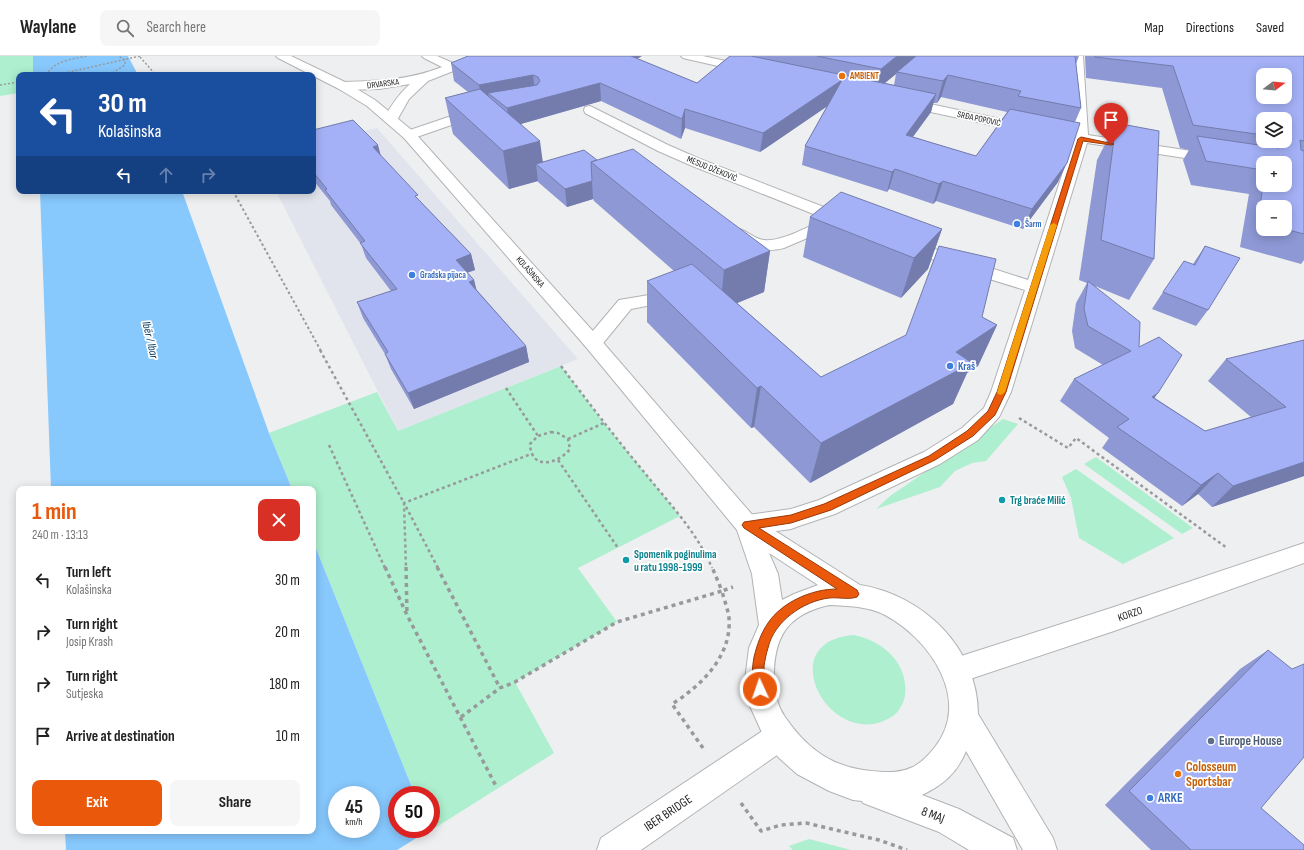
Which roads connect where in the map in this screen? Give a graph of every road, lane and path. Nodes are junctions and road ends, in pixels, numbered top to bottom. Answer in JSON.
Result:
{"nodes":[{"id":1,"x":87,"y":56,"type":"edge"},
{"id":2,"x":118,"y":56,"type":"edge"},
{"id":3,"x":140,"y":56,"type":"edge"},
{"id":4,"x":282,"y":56,"type":"edge"},
{"id":5,"x":428,"y":56,"type":"edge"},
{"id":6,"x":482,"y":56,"type":"edge"},
{"id":7,"x":687,"y":56,"type":"edge"},
{"id":8,"x":1077,"y":56,"type":"edge"},
{"id":9,"x":125,"y":60,"type":"junction"},
{"id":10,"x":725,"y":60,"type":"edge"},
{"id":11,"x":452,"y":67,"type":"junction"},
{"id":12,"x":758,"y":71,"type":"edge"},
{"id":13,"x":48,"y":72,"type":"edge"},
{"id":14,"x":70,"y":72,"type":"edge"},
{"id":15,"x":114,"y":72,"type":"edge"},
{"id":16,"x":153,"y":72,"type":"edge"},
{"id":17,"x":315,"y":72,"type":"edge"},
{"id":18,"x":316,"y":73,"type":"edge"},
{"id":19,"x":424,"y":78,"type":"junction"},
{"id":20,"x":16,"y":82,"type":"edge"},
{"id":21,"x":0,"y":85,"type":"edge"},
{"id":22,"x":343,"y":86,"type":"junction"},
{"id":23,"x":893,"y":100,"type":"edge"},
{"id":24,"x":493,"y":106,"type":"edge"},
{"id":25,"x":590,"y":110,"type":"dead end"},
{"id":26,"x":391,"y":119,"type":"junction"},
{"id":27,"x":1038,"y":131,"type":"edge"},
{"id":28,"x":1053,"y":134,"type":"edge"},
{"id":29,"x":409,"y":135,"type":"junction"},
{"id":30,"x":1081,"y":139,"type":"junction"},
{"id":31,"x":1256,"y":165,"type":"edge"},
{"id":32,"x":235,"y":194,"type":"edge"},
{"id":33,"x":839,"y":219,"type":"junction"},
{"id":34,"x":718,"y":224,"type":"edge"},
{"id":35,"x":861,"y":227,"type":"edge"},
{"id":36,"x":891,"y":238,"type":"edge"},
{"id":37,"x":1034,"y":287,"type":"junction"},
{"id":38,"x":661,"y":298,"type":"edge"},
{"id":39,"x":593,"y":343,"type":"junction"},
{"id":40,"x":561,"y":366,"type":"dead end"},
{"id":41,"x":506,"y":388,"type":"dead end"},
{"id":42,"x":996,"y":404,"type":"junction"},
{"id":43,"x":604,"y":423,"type":"junction"},
{"id":44,"x":538,"y":436,"type":"junction"},
{"id":45,"x":568,"y":439,"type":"junction"},
{"id":46,"x":329,"y":445,"type":"dead end"},
{"id":47,"x":531,"y":454,"type":"junction"},
{"id":48,"x":558,"y":460,"type":"junction"},
{"id":49,"x":404,"y":503,"type":"junction"},
{"id":50,"x":747,"y":525,"type":"junction"},
{"id":51,"x":618,"y":548,"type":"dead end"},
{"id":52,"x":1304,"y":553,"type":"edge"},
{"id":53,"x":1256,"y":570,"type":"junction"},
{"id":54,"x":853,"y":594,"type":"junction"},
{"id":55,"x":407,"y":615,"type":"junction"},
{"id":56,"x":772,"y":626,"type":"junction"},
{"id":57,"x":955,"y":671,"type":"junction"},
{"id":58,"x":500,"y":688,"type":"junction"},
{"id":59,"x":461,"y":717,"type":"junction"},
{"id":60,"x":963,"y":717,"type":"junction"},
{"id":61,"x":780,"y":736,"type":"junction"},
{"id":62,"x":861,"y":787,"type":"junction"},
{"id":63,"x":497,"y":788,"type":"dead end"},
{"id":64,"x":614,"y":850,"type":"edge"},
{"id":65,"x":1001,"y":850,"type":"edge"},
{"id":66,"x":1041,"y":850,"type":"edge"}],
"edges":[{"from":1,"to":13,"type":"path"},
{"from":2,"to":9,"type":"path"},
{"from":3,"to":9,"type":"path"},
{"from":3,"to":16,"type":"path"},
{"from":4,"to":17,"type":"street","name":"KOLAŠINSKA"},
{"from":5,"to":11,"type":"street"},
{"from":6,"to":11,"type":"street","name":"DRVARSKA"},
{"from":7,"to":10,"type":"street"},
{"from":8,"to":30,"type":"street"},
{"from":9,"to":14,"type":"path"},
{"from":9,"to":15,"type":"path"},
{"from":10,"to":12,"type":"street"},
{"from":11,"to":19,"type":"street","name":"DRVARSKA"},
{"from":18,"to":22,"type":"street","name":"KOLAŠINSKA"},
{"from":19,"to":22,"type":"street","name":"DRVARSKA"},
{"from":19,"to":26,"type":"street","name":"DRVARSKA"},
{"from":20,"to":21,"type":"path"},
{"from":22,"to":26,"type":"street","name":"KOLAŠINSKA"},
{"from":23,"to":27,"type":"street","name":"SRĐA POPOVIĆ"},
{"from":24,"to":29,"type":"street"},
{"from":25,"to":33,"type":"street","name":"MESUD DŽEKOVIĆ"},
{"from":26,"to":29,"type":"street","name":"KOLAŠINSKA"},
{"from":28,"to":30,"type":"street"},
{"from":29,"to":39,"type":"street","name":"KOLAŠINSKA"},
{"from":30,"to":31,"type":"street"},
{"from":30,"to":37,"type":"street"},
{"from":32,"to":49,"type":"path"},
{"from":33,"to":34,"type":"street"},
{"from":33,"to":35,"type":"street","name":"MESUD DŽEKOVIĆ"},
{"from":36,"to":37,"type":"street"},
{"from":37,"to":42,"type":"street"},
{"from":38,"to":39,"type":"street"},
{"from":39,"to":50,"type":"street","name":"KOLAŠINSKA"},
{"from":40,"to":43,"type":"path"},
{"from":41,"to":44,"type":"path"},
{"from":42,"to":50,"type":"street"},
{"from":42,"to":53,"type":"path"},
{"from":43,"to":45,"type":"path"},
{"from":43,"to":58,"type":"path"},
{"from":44,"to":45,"type":"path"},
{"from":44,"to":47,"type":"path"},
{"from":45,"to":48,"type":"path"},
{"from":46,"to":55,"type":"path"},
{"from":47,"to":48,"type":"path"},
{"from":47,"to":49,"type":"path"},
{"from":48,"to":51,"type":"path"},
{"from":49,"to":55,"type":"path"},
{"from":49,"to":58,"type":"path"},
{"from":50,"to":54,"type":"street","name":"KOLAŠINSKA"},
{"from":50,"to":56,"type":"street","name":"KOLAŠINSKA"},
{"from":52,"to":53,"type":"street","name":"KORZO"},
{"from":53,"to":57,"type":"street","name":"KORZO"},
{"from":54,"to":56,"type":"street"},
{"from":54,"to":57,"type":"street"},
{"from":55,"to":59,"type":"path"},
{"from":56,"to":61,"type":"street"},
{"from":57,"to":60,"type":"street"},
{"from":58,"to":59,"type":"path"},
{"from":59,"to":63,"type":"path"},
{"from":60,"to":62,"type":"street"},
{"from":60,"to":66,"type":"street"},
{"from":61,"to":62,"type":"street"},
{"from":61,"to":64,"type":"street","name":"IBER BRIDGE"},
{"from":62,"to":65,"type":"street","name":"8 MAJ"}]}
